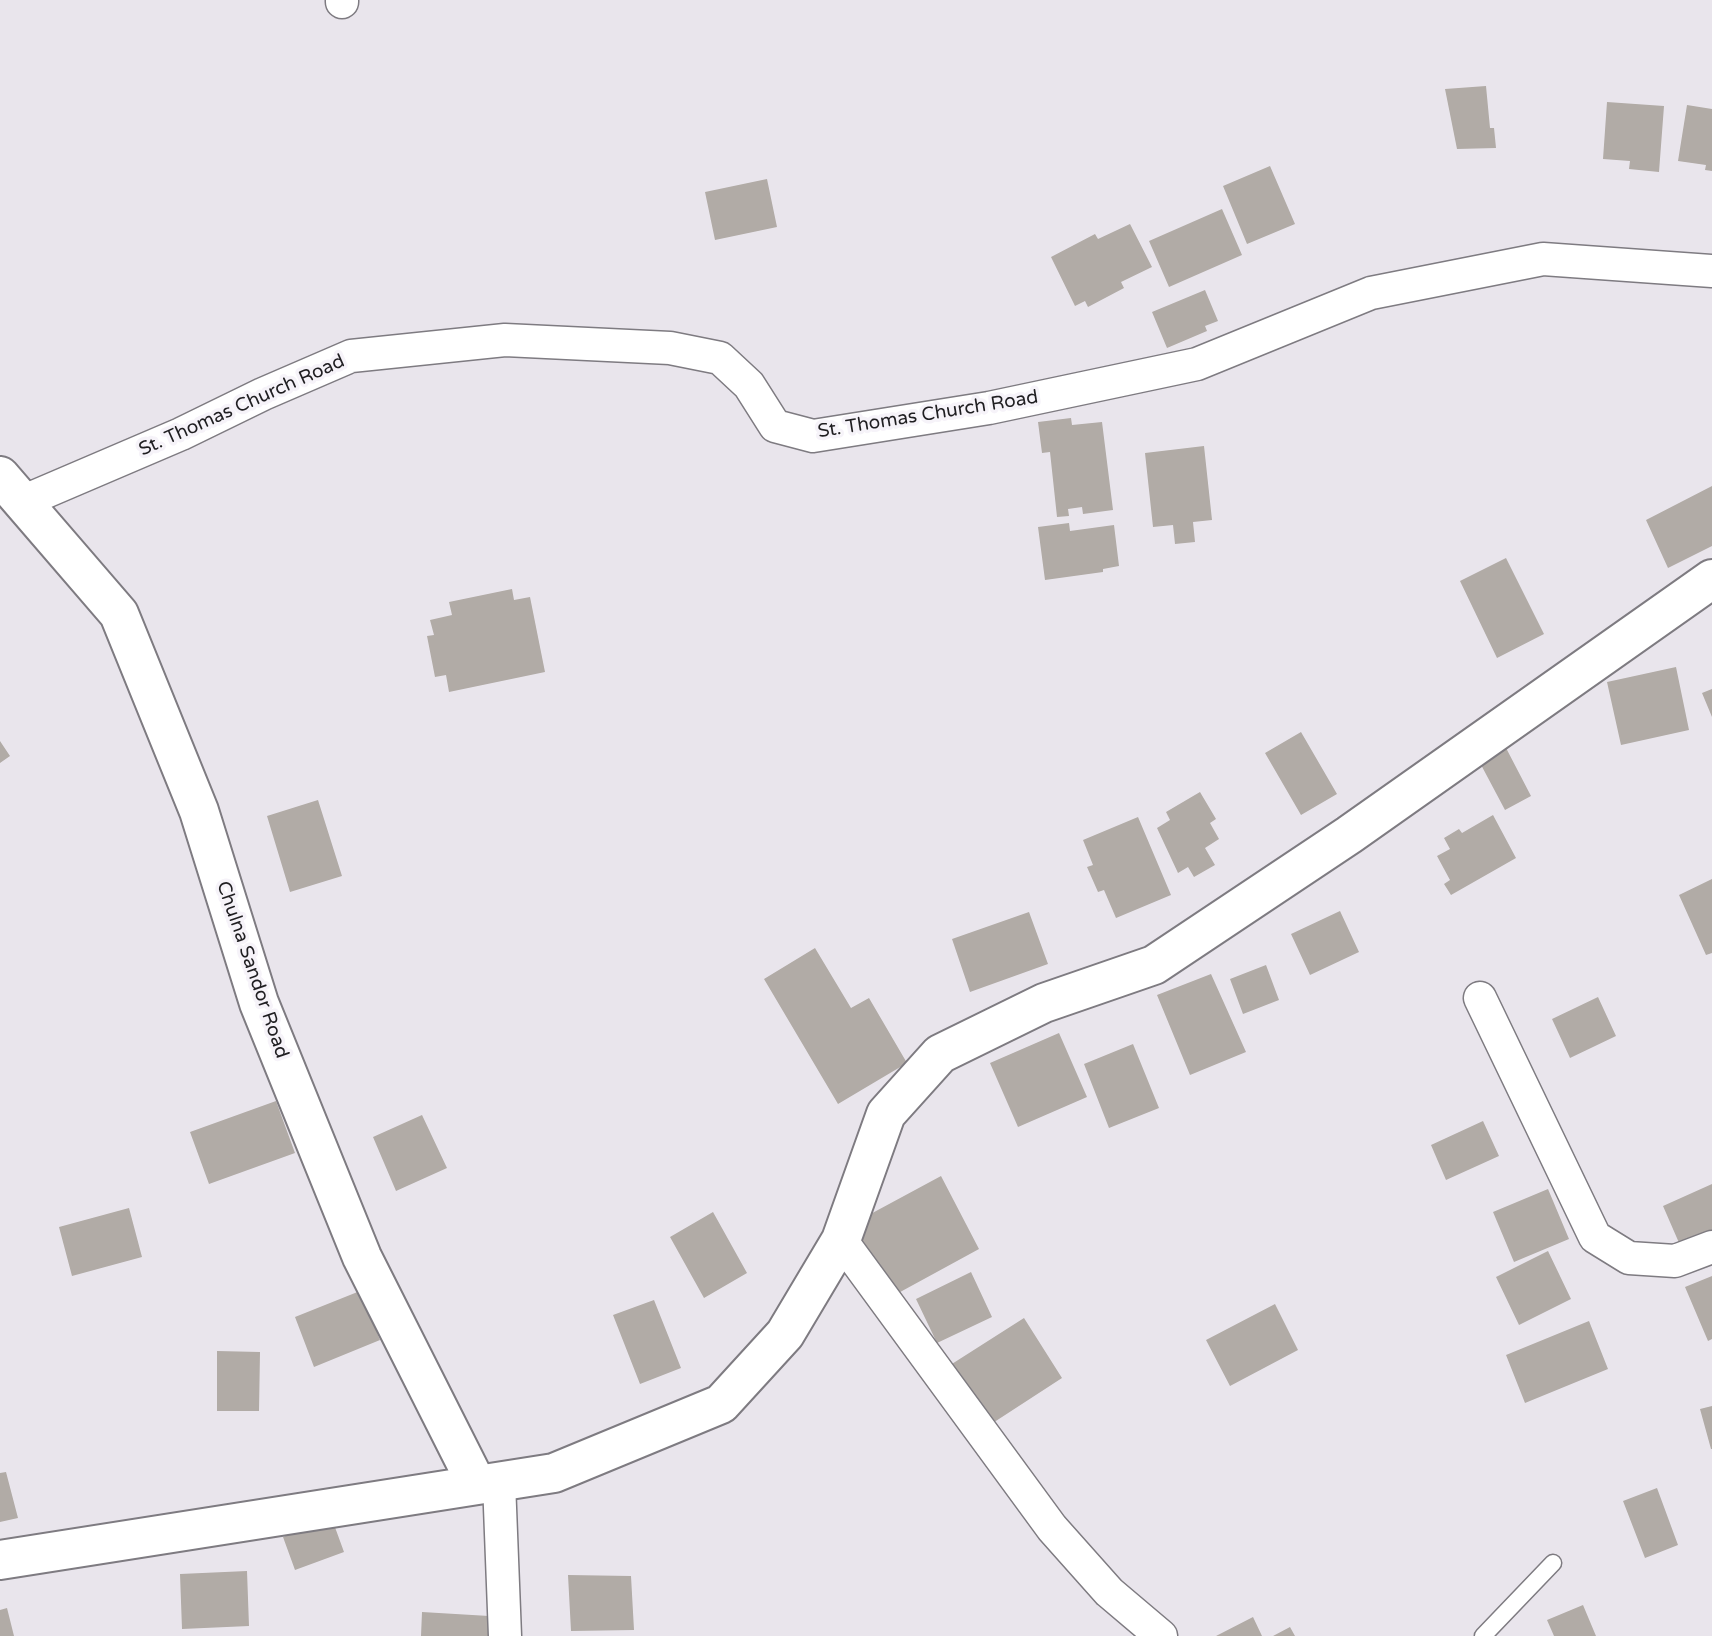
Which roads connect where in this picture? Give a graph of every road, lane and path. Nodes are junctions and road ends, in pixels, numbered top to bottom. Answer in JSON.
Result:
{"nodes":[{"id":1,"x":1712,"y":271,"type":"edge"},
{"id":2,"x":11,"y":489,"type":"edge"},
{"id":3,"x":1712,"y":579,"type":"edge"},
{"id":4,"x":1480,"y":998,"type":"dead end"},
{"id":5,"x":841,"y":1240,"type":"junction"},
{"id":6,"x":1712,"y":1247,"type":"edge"},
{"id":7,"x":488,"y":1483,"type":"junction"},
{"id":8,"x":0,"y":1560,"type":"edge"},
{"id":9,"x":1553,"y":1563,"type":"dead end"},
{"id":10,"x":505,"y":1636,"type":"edge"},
{"id":11,"x":1161,"y":1636,"type":"edge"},
{"id":12,"x":1483,"y":1636,"type":"edge"}],
"edges":[{"from":1,"to":2,"type":"street","name":"St. Thomas Church Road"},
{"from":2,"to":7,"type":"main road","name":"Chulna Sandor Road"},
{"from":3,"to":5,"type":"main road"},
{"from":4,"to":6,"type":"street"},
{"from":5,"to":7,"type":"main road"},
{"from":5,"to":11,"type":"street"},
{"from":7,"to":8,"type":"main road"},
{"from":7,"to":10,"type":"street"},
{"from":9,"to":12,"type":"lane"}]}
